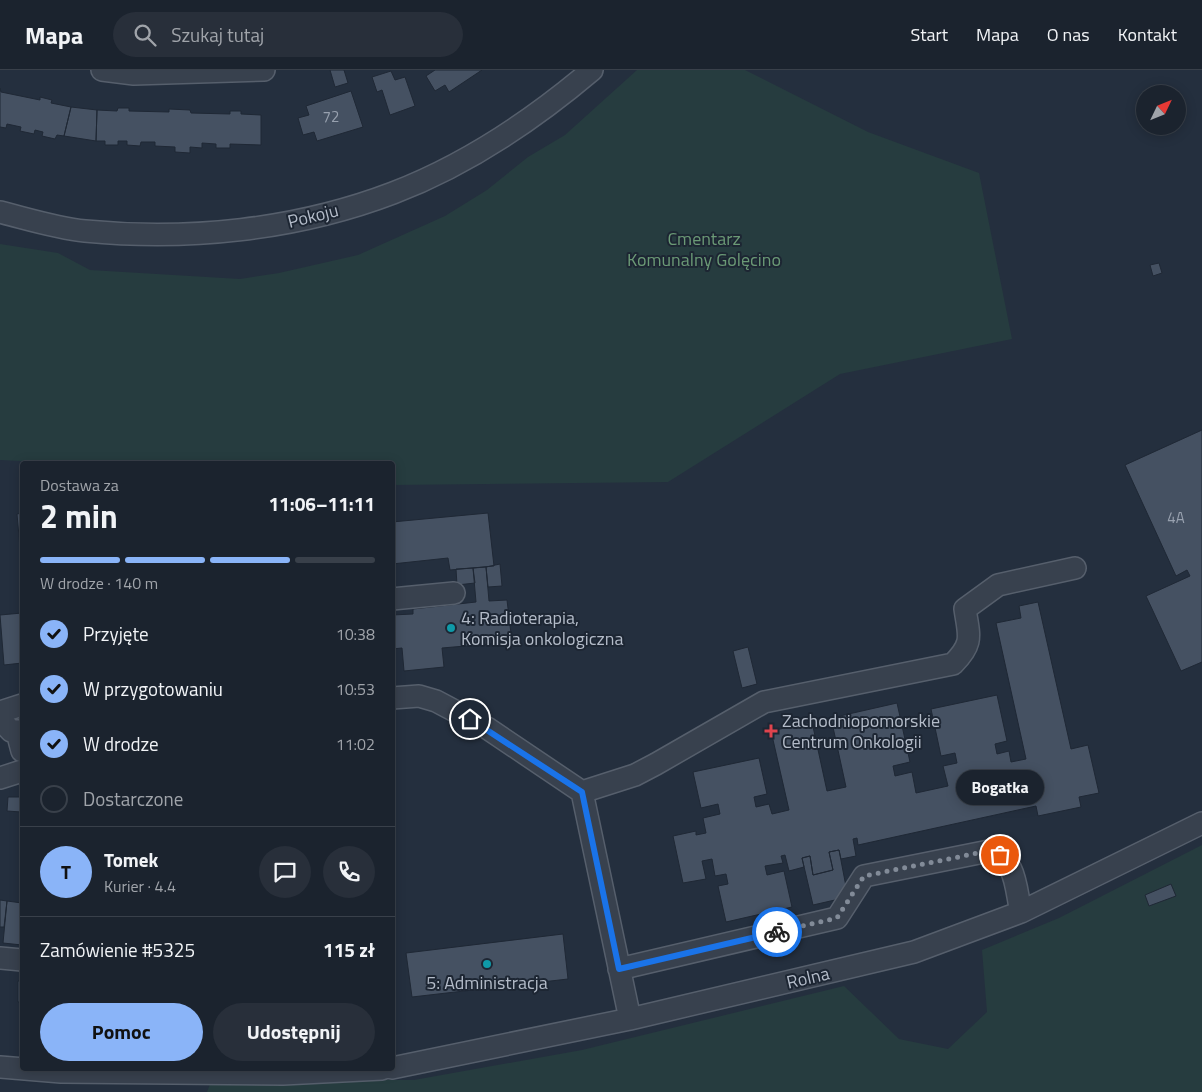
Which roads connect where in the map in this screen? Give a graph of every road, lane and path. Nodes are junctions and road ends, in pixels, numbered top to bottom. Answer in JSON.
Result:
{"nodes":[{"id":1,"x":102,"y":70,"type":"edge"},
{"id":2,"x":264,"y":70,"type":"edge"},
{"id":3,"x":592,"y":70,"type":"edge"},
{"id":4,"x":0,"y":212,"type":"edge"},
{"id":5,"x":1075,"y":568,"type":"dead end"},
{"id":6,"x":454,"y":593,"type":"dead end"},
{"id":7,"x":395,"y":599,"type":"edge"},
{"id":8,"x":395,"y":698,"type":"edge"},
{"id":9,"x":20,"y":706,"type":"edge"},
{"id":10,"x":0,"y":712,"type":"edge"},
{"id":11,"x":20,"y":771,"type":"edge"},
{"id":12,"x":0,"y":778,"type":"edge"},
{"id":13,"x":582,"y":792,"type":"junction"},
{"id":14,"x":1202,"y":823,"type":"edge"},
{"id":15,"x":1021,"y":912,"type":"junction"},
{"id":16,"x":0,"y":958,"type":"edge"},
{"id":17,"x":20,"y":960,"type":"edge"},
{"id":18,"x":619,"y":969,"type":"junction"},
{"id":19,"x":630,"y":1019,"type":"junction"},
{"id":20,"x":395,"y":1067,"type":"edge"},
{"id":21,"x":0,"y":1068,"type":"edge"},
{"id":22,"x":20,"y":1069,"type":"edge"},
{"id":23,"x":46,"y":1071,"type":"edge"},
{"id":24,"x":360,"y":1071,"type":"edge"}],
"edges":[{"from":1,"to":2,"type":"street"},
{"from":3,"to":4,"type":"street","name":"Pokoju"},
{"from":5,"to":13,"type":"street"},
{"from":6,"to":7,"type":"street"},
{"from":8,"to":13,"type":"street"},
{"from":9,"to":10,"type":"street"},
{"from":11,"to":12,"type":"street"},
{"from":13,"to":18,"type":"street"},
{"from":14,"to":15,"type":"street","name":"Rolna"},
{"from":15,"to":18,"type":"street"},
{"from":15,"to":19,"type":"street","name":"Rolna"},
{"from":16,"to":17,"type":"street"},
{"from":18,"to":19,"type":"street"},
{"from":19,"to":20,"type":"street","name":"Rolna"},
{"from":21,"to":22,"type":"street"},
{"from":23,"to":24,"type":"street"}]}
